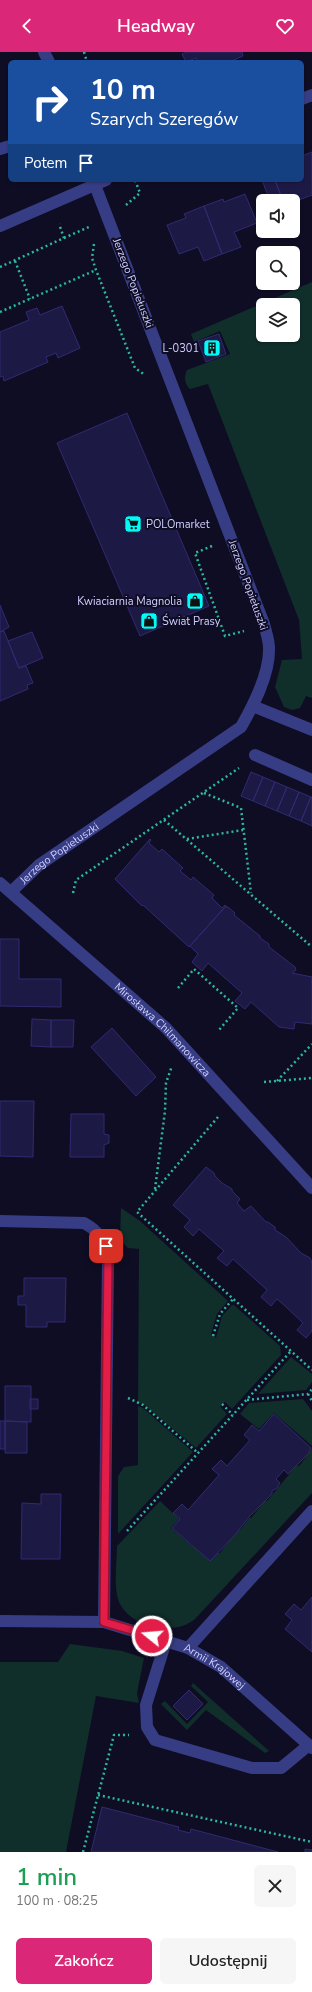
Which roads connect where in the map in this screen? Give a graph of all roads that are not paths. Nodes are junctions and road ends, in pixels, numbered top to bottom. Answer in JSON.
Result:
{"nodes":[{"id":1,"x":94,"y":182,"type":"edge"},
{"id":2,"x":0,"y":226,"type":"edge"},
{"id":3,"x":253,"y":706,"type":"junction"},
{"id":4,"x":312,"y":730,"type":"edge"},
{"id":5,"x":255,"y":755,"type":"dead end"},
{"id":6,"x":312,"y":780,"type":"edge"},
{"id":7,"x":0,"y":883,"type":"edge"},
{"id":8,"x":12,"y":892,"type":"junction"},
{"id":9,"x":312,"y":1188,"type":"edge"},
{"id":10,"x":0,"y":1221,"type":"edge"},
{"id":11,"x":312,"y":1511,"type":"edge"},
{"id":12,"x":0,"y":1621,"type":"edge"},
{"id":13,"x":104,"y":1622,"type":"junction"},
{"id":14,"x":166,"y":1641,"type":"junction"},
{"id":15,"x":188,"y":1648,"type":"junction"},
{"id":16,"x":310,"y":1746,"type":"edge"}],
"edges":[{"from":1,"to":2,"type":"street"},
{"from":1,"to":3,"type":"street","name":"Jerzego Popiełuszki"},
{"from":3,"to":4,"type":"street"},
{"from":3,"to":8,"type":"street","name":"Jerzego Popiełuszki"},
{"from":5,"to":6,"type":"street"},
{"from":7,"to":8,"type":"street","name":"Mirosława Chilmanowicza"},
{"from":8,"to":9,"type":"street","name":"Mirosława Chilmanowicza"},
{"from":10,"to":13,"type":"street"},
{"from":11,"to":15,"type":"street"},
{"from":12,"to":13,"type":"street","name":"Armii Krajowej"},
{"from":13,"to":14,"type":"street","name":"Armii Krajowej"},
{"from":14,"to":15,"type":"street","name":"Armii Krajowej"},
{"from":14,"to":16,"type":"street"},
{"from":15,"to":16,"type":"street","name":"Armii Krajowej"}]}
